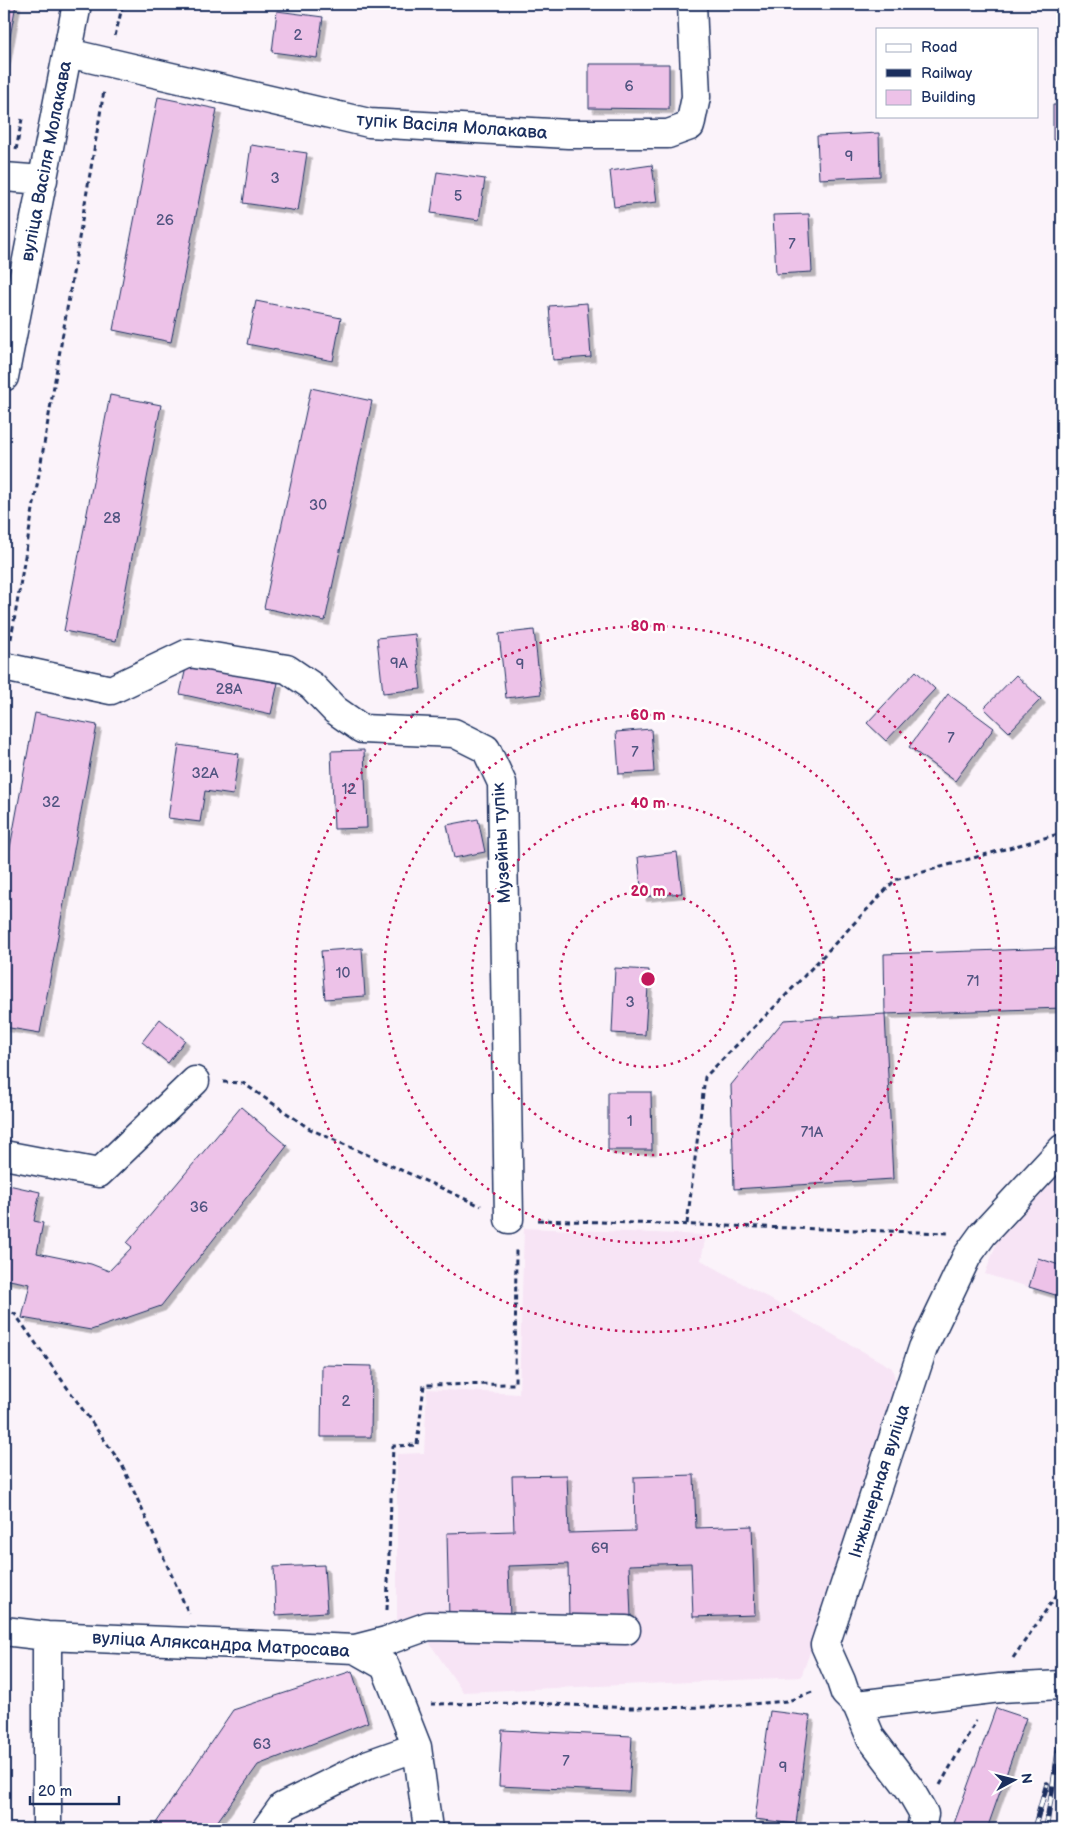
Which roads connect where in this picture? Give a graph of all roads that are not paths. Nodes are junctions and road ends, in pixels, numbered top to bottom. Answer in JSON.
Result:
{"nodes":[{"id":1,"x":77,"y":4,"type":"edge"},
{"id":2,"x":692,"y":4,"type":"edge"},
{"id":3,"x":68,"y":53,"type":"junction"},
{"id":4,"x":4,"y":176,"type":"edge"},
{"id":5,"x":43,"y":180,"type":"junction"},
{"id":6,"x":4,"y":377,"type":"edge"},
{"id":7,"x":4,"y":667,"type":"edge"},
{"id":8,"x":195,"y":1081,"type":"road end"},
{"id":9,"x":1062,"y":1149,"type":"edge"},
{"id":10,"x":4,"y":1156,"type":"edge"},
{"id":11,"x":509,"y":1219,"type":"road end"},
{"id":12,"x":626,"y":1630,"type":"dead end"},
{"id":13,"x":4,"y":1631,"type":"edge"},
{"id":14,"x":46,"y":1636,"type":"junction"},
{"id":15,"x":354,"y":1649,"type":"junction"},
{"id":16,"x":1062,"y":1684,"type":"edge"},
{"id":17,"x":857,"y":1705,"type":"junction"},
{"id":18,"x":417,"y":1747,"type":"junction"},
{"id":19,"x":47,"y":1829,"type":"edge"},
{"id":20,"x":266,"y":1829,"type":"edge"},
{"id":21,"x":428,"y":1829,"type":"edge"},
{"id":22,"x":921,"y":1829,"type":"edge"}],
"edges":[{"from":1,"to":3,"type":"street","name":"вуліца Васіля Молакава"},
{"from":2,"to":3,"type":"street","name":"тупік Васіля Молакава"},
{"from":3,"to":5,"type":"street","name":"вуліца Васіля Молакава"},
{"from":4,"to":5,"type":"street"},
{"from":5,"to":6,"type":"street","name":"вуліца Васіля Молакава"},
{"from":7,"to":11,"type":"street","name":"Музейны тупік"},
{"from":8,"to":10,"type":"street"},
{"from":9,"to":17,"type":"street","name":"Інжынерная вуліца"},
{"from":12,"to":15,"type":"street"},
{"from":13,"to":14,"type":"street","name":"вуліца Аляксандра Матросава"},
{"from":14,"to":15,"type":"street","name":"вуліца Аляксандра Матросава"},
{"from":14,"to":19,"type":"street"},
{"from":15,"to":18,"type":"street","name":"вуліца Аляксандра Матросава"},
{"from":16,"to":17,"type":"street"},
{"from":17,"to":22,"type":"street","name":"Інжынерная вуліца"},
{"from":18,"to":20,"type":"street"},
{"from":18,"to":21,"type":"street","name":"вуліца Аляксандра Матросава"}]}
